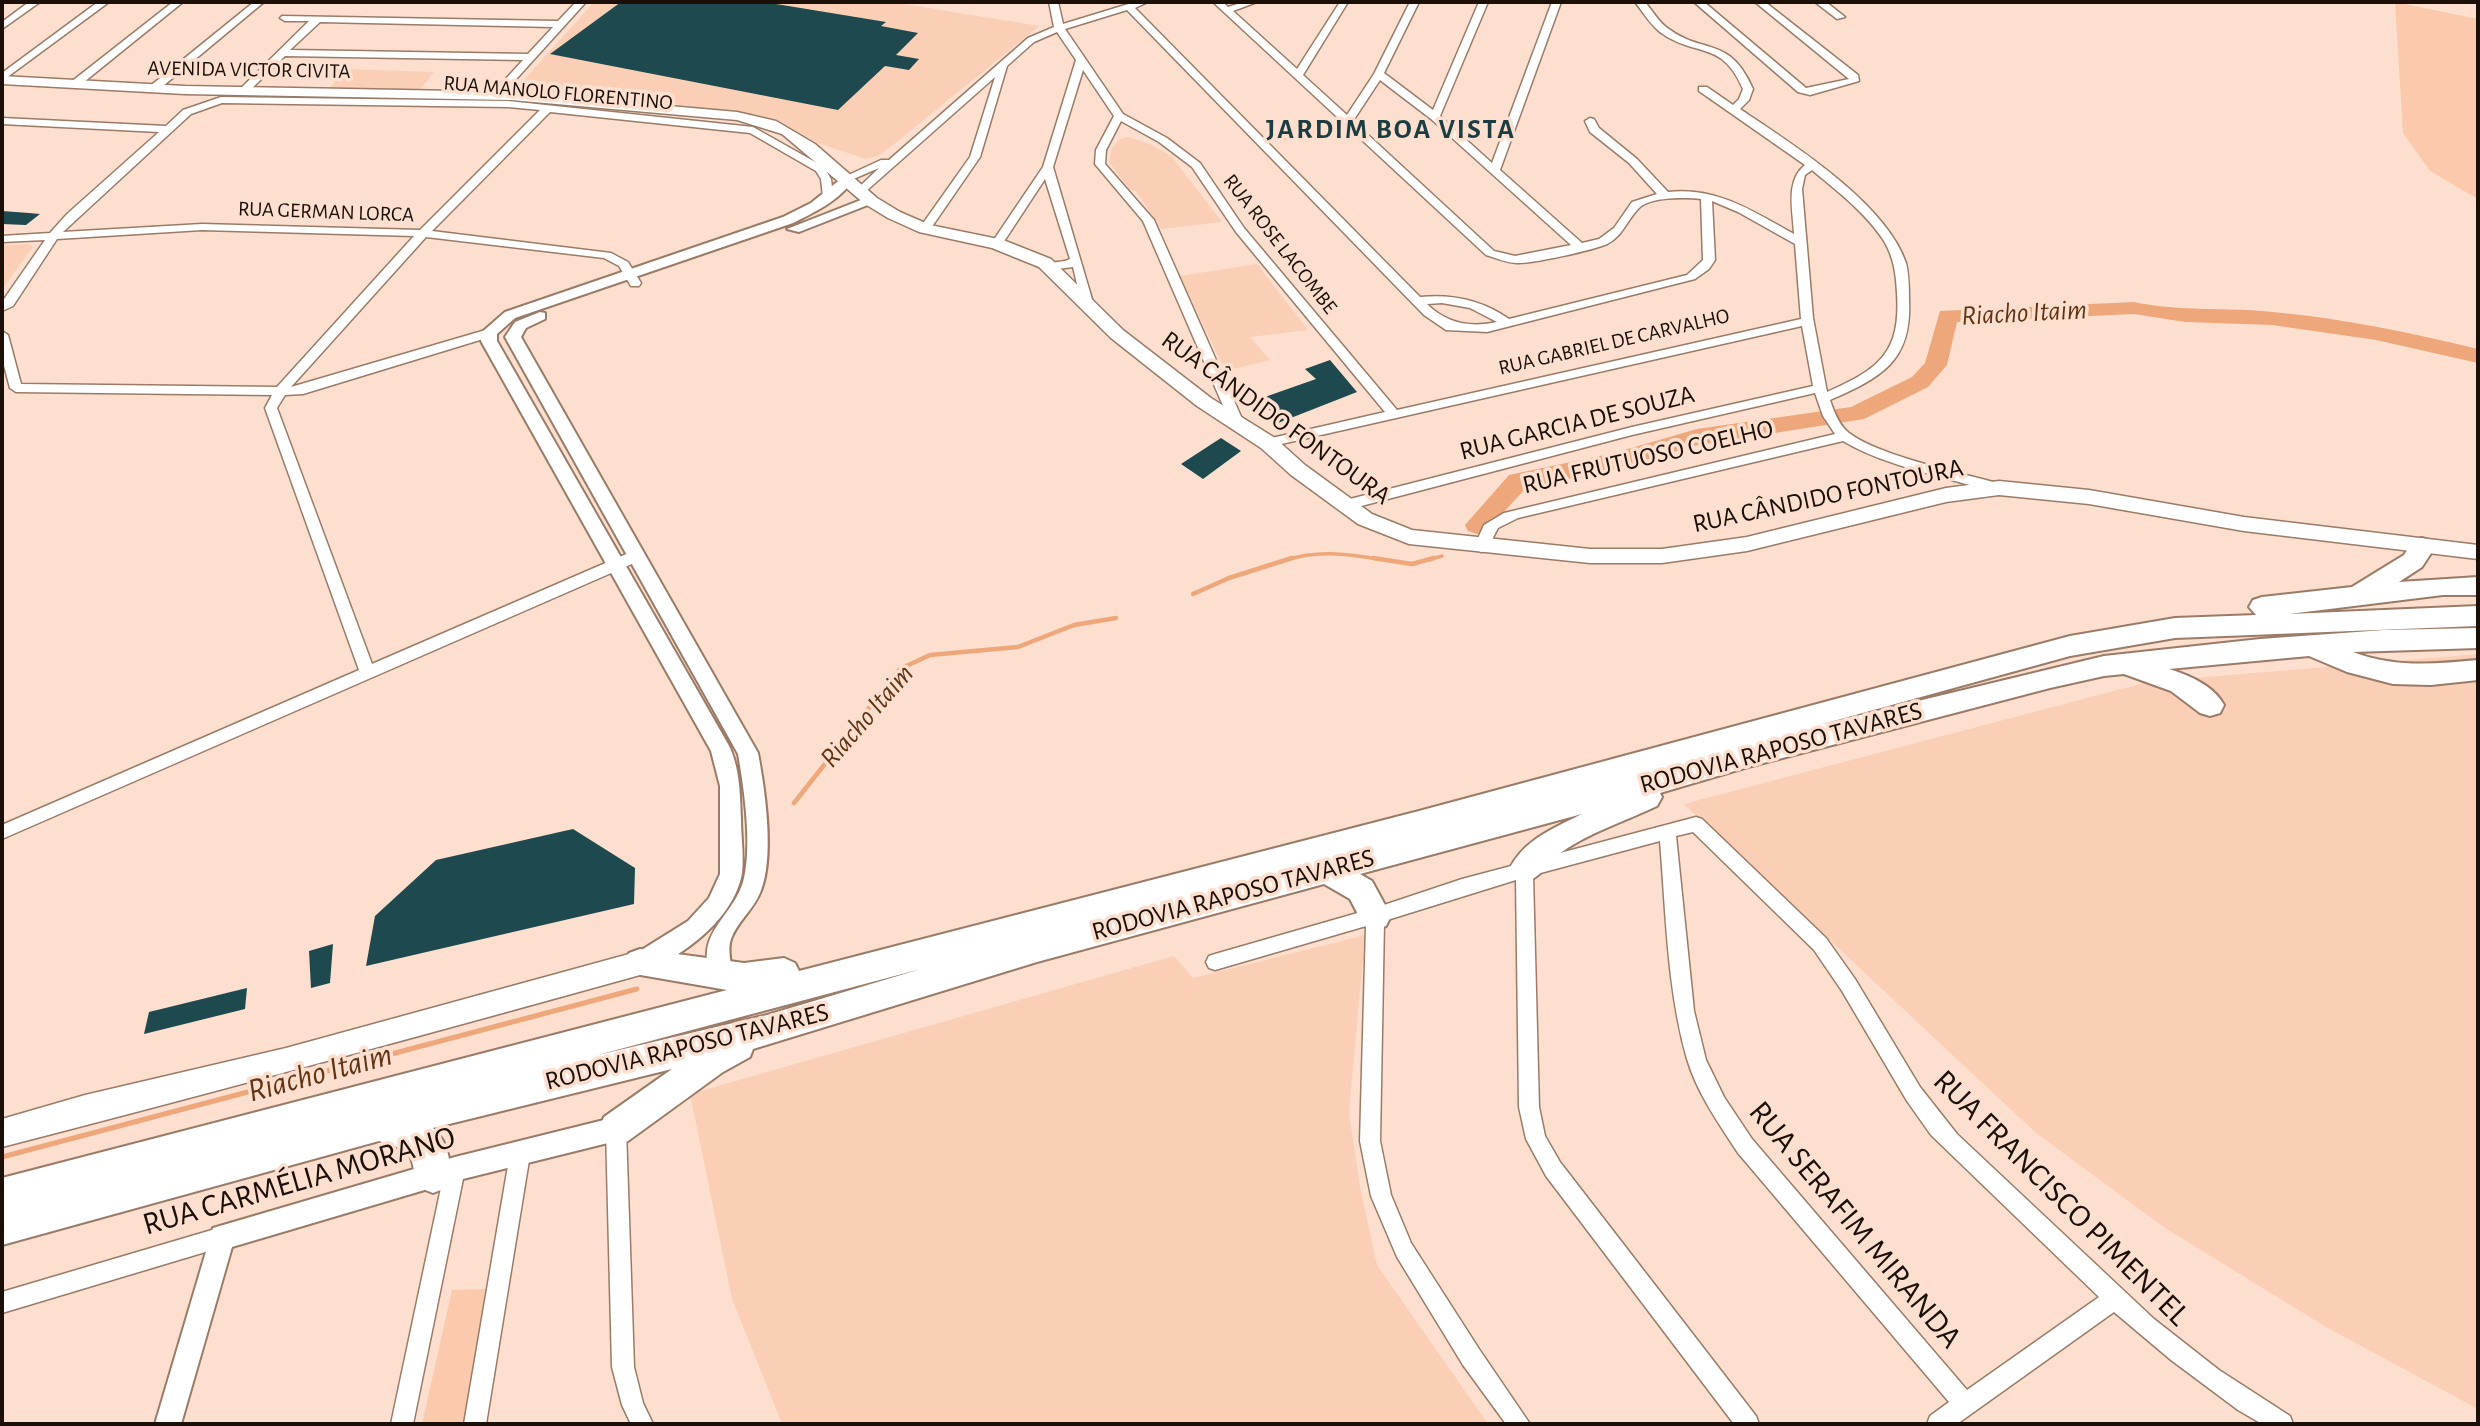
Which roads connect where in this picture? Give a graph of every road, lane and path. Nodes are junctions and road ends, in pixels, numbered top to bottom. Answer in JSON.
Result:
{"nodes":[{"id":1,"x":35,"y":2,"type":"edge"},
{"id":2,"x":104,"y":2,"type":"edge"},
{"id":3,"x":178,"y":2,"type":"edge"},
{"id":4,"x":259,"y":2,"type":"edge"},
{"id":5,"x":581,"y":2,"type":"edge"},
{"id":6,"x":1053,"y":2,"type":"edge"},
{"id":7,"x":1144,"y":2,"type":"edge"},
{"id":8,"x":1218,"y":2,"type":"edge"},
{"id":9,"x":1253,"y":2,"type":"edge"},
{"id":10,"x":1345,"y":2,"type":"edge"},
{"id":11,"x":1414,"y":2,"type":"edge"},
{"id":12,"x":1484,"y":2,"type":"edge"},
{"id":13,"x":1557,"y":2,"type":"edge"},
{"id":14,"x":1640,"y":2,"type":"edge"},
{"id":15,"x":1699,"y":2,"type":"edge"},
{"id":16,"x":1760,"y":2,"type":"edge"},
{"id":17,"x":1820,"y":2,"type":"edge"},
{"id":18,"x":1129,"y":7,"type":"junction"},
{"id":19,"x":1227,"y":10,"type":"junction"},
{"id":20,"x":1840,"y":17,"type":"dead end"},
{"id":21,"x":285,"y":18,"type":"dead end"},
{"id":22,"x":317,"y":19,"type":"junction"},
{"id":23,"x":561,"y":24,"type":"junction"},
{"id":24,"x":2,"y":26,"type":"edge"},
{"id":25,"x":1059,"y":28,"type":"junction"},
{"id":26,"x":284,"y":52,"type":"junction"},
{"id":27,"x":531,"y":57,"type":"junction"},
{"id":28,"x":1081,"y":59,"type":"junction"},
{"id":29,"x":1004,"y":66,"type":"junction"},
{"id":30,"x":1300,"y":74,"type":"junction"},
{"id":31,"x":1379,"y":74,"type":"junction"},
{"id":32,"x":2,"y":79,"type":"edge"},
{"id":33,"x":75,"y":85,"type":"junction"},
{"id":34,"x":153,"y":89,"type":"junction"},
{"id":35,"x":1703,"y":89,"type":"dead end"},
{"id":36,"x":242,"y":92,"type":"junction"},
{"id":37,"x":496,"y":95,"type":"junction"},
{"id":38,"x":548,"y":108,"type":"junction"},
{"id":39,"x":1734,"y":110,"type":"junction"},
{"id":40,"x":1119,"y":116,"type":"junction"},
{"id":41,"x":1435,"y":117,"type":"junction"},
{"id":42,"x":1349,"y":120,"type":"junction"},
{"id":43,"x":2,"y":121,"type":"edge"},
{"id":44,"x":1590,"y":121,"type":"dead end"},
{"id":45,"x":168,"y":129,"type":"junction"},
{"id":46,"x":891,"y":161,"type":"junction"},
{"id":47,"x":1813,"y":163,"type":"junction"},
{"id":48,"x":1048,"y":167,"type":"junction"},
{"id":49,"x":1495,"y":170,"type":"junction"},
{"id":50,"x":847,"y":178,"type":"junction"},
{"id":51,"x":1706,"y":195,"type":"junction"},
{"id":52,"x":865,"y":196,"type":"junction"},
{"id":53,"x":1666,"y":197,"type":"junction"},
{"id":54,"x":824,"y":199,"type":"junction"},
{"id":55,"x":1054,"y":199,"type":"junction"},
{"id":56,"x":1028,"y":200,"type":"junction"},
{"id":57,"x":842,"y":213,"type":"junction"},
{"id":58,"x":925,"y":229,"type":"junction"},
{"id":59,"x":423,"y":233,"type":"junction"},
{"id":60,"x":53,"y":236,"type":"junction"},
{"id":61,"x":2,"y":239,"type":"edge"},
{"id":62,"x":1802,"y":243,"type":"junction"},
{"id":63,"x":997,"y":244,"type":"junction"},
{"id":64,"x":1580,"y":247,"type":"junction"},
{"id":65,"x":1076,"y":260,"type":"junction"},
{"id":66,"x":1049,"y":266,"type":"junction"},
{"id":67,"x":632,"y":279,"type":"junction"},
{"id":68,"x":1419,"y":301,"type":"junction"},
{"id":69,"x":1088,"y":306,"type":"junction"},
{"id":70,"x":2,"y":307,"type":"edge"},
{"id":71,"x":1504,"y":321,"type":"junction"},
{"id":72,"x":1810,"y":321,"type":"junction"},
{"id":73,"x":489,"y":333,"type":"junction"},
{"id":74,"x":2,"y":335,"type":"edge"},
{"id":75,"x":1216,"y":379,"type":"junction"},
{"id":76,"x":281,"y":390,"type":"junction"},
{"id":77,"x":1824,"y":399,"type":"junction"},
{"id":78,"x":1205,"y":402,"type":"junction"},
{"id":79,"x":1394,"y":415,"type":"junction"},
{"id":80,"x":1236,"y":421,"type":"junction"},
{"id":81,"x":1840,"y":431,"type":"junction"},
{"id":82,"x":1268,"y":443,"type":"junction"},
{"id":83,"x":596,"y":488,"type":"junction"},
{"id":84,"x":1999,"y":488,"type":"junction"},
{"id":85,"x":576,"y":496,"type":"junction"},
{"id":86,"x":1346,"y":505,"type":"junction"},
{"id":87,"x":1480,"y":547,"type":"junction"},
{"id":88,"x":2422,"y":547,"type":"junction"},
{"id":89,"x":2478,"y":552,"type":"edge"},
{"id":90,"x":636,"y":556,"type":"junction"},
{"id":91,"x":616,"y":565,"type":"junction"},
{"id":92,"x":2478,"y":586,"type":"edge"},
{"id":93,"x":2358,"y":595,"type":"junction"},
{"id":94,"x":2478,"y":616,"type":"edge"},
{"id":95,"x":2175,"y":628,"type":"junction"},
{"id":96,"x":2478,"y":638,"type":"edge"},
{"id":97,"x":2313,"y":646,"type":"junction"},
{"id":98,"x":2219,"y":655,"type":"junction"},
{"id":99,"x":2104,"y":666,"type":"junction"},
{"id":100,"x":2478,"y":670,"type":"edge"},
{"id":101,"x":368,"y":673,"type":"junction"},
{"id":102,"x":709,"y":681,"type":"junction"},
{"id":103,"x":686,"y":689,"type":"junction"},
{"id":104,"x":1658,"y":782,"type":"junction"},
{"id":105,"x":1667,"y":831,"type":"junction"},
{"id":106,"x":2,"y":832,"type":"edge"},
{"id":107,"x":1325,"y":869,"type":"junction"},
{"id":108,"x":1524,"y":870,"type":"junction"},
{"id":109,"x":747,"y":896,"type":"junction"},
{"id":110,"x":721,"y":899,"type":"junction"},
{"id":111,"x":1375,"y":916,"type":"junction"},
{"id":112,"x":1214,"y":962,"type":"dead end"},
{"id":113,"x":640,"y":963,"type":"junction"},
{"id":114,"x":867,"y":966,"type":"junction"},
{"id":115,"x":721,"y":974,"type":"junction"},
{"id":116,"x":767,"y":1030,"type":"junction"},
{"id":117,"x":379,"y":1124,"type":"junction"},
{"id":118,"x":616,"y":1129,"type":"junction"},
{"id":119,"x":2,"y":1133,"type":"edge"},
{"id":120,"x":520,"y":1154,"type":"junction"},
{"id":121,"x":444,"y":1172,"type":"junction"},
{"id":122,"x":2,"y":1196,"type":"edge"},
{"id":123,"x":2,"y":1227,"type":"edge"},
{"id":124,"x":222,"y":1237,"type":"junction"},
{"id":125,"x":2115,"y":1299,"type":"junction"},
{"id":126,"x":2,"y":1303,"type":"edge"},
{"id":127,"x":1966,"y":1405,"type":"junction"},
{"id":128,"x":168,"y":1424,"type":"edge"},
{"id":129,"x":402,"y":1424,"type":"edge"},
{"id":130,"x":475,"y":1424,"type":"edge"},
{"id":131,"x":642,"y":1424,"type":"edge"},
{"id":132,"x":1519,"y":1424,"type":"edge"},
{"id":133,"x":1748,"y":1424,"type":"edge"},
{"id":134,"x":1938,"y":1424,"type":"edge"},
{"id":135,"x":2282,"y":1424,"type":"edge"}],
"edges":[{"from":1,"to":24,"type":"street"},
{"from":2,"to":32,"type":"street"},
{"from":3,"to":33,"type":"street"},
{"from":4,"to":34,"type":"street"},
{"from":5,"to":23,"type":"street"},
{"from":6,"to":25,"type":"street"},
{"from":7,"to":18,"type":"street"},
{"from":8,"to":19,"type":"street"},
{"from":9,"to":19,"type":"street"},
{"from":10,"to":30,"type":"street"},
{"from":11,"to":31,"type":"street"},
{"from":12,"to":41,"type":"street"},
{"from":13,"to":49,"type":"street"},
{"from":14,"to":39,"type":"street"},
{"from":15,"to":16,"type":"street"},
{"from":17,"to":20,"type":"street"},
{"from":18,"to":25,"type":"street"},
{"from":18,"to":68,"type":"street"},
{"from":19,"to":30,"type":"street"},
{"from":21,"to":22,"type":"street"},
{"from":22,"to":23,"type":"street"},
{"from":22,"to":26,"type":"street"},
{"from":23,"to":27,"type":"street"},
{"from":25,"to":28,"type":"street"},
{"from":25,"to":29,"type":"street"},
{"from":26,"to":27,"type":"street"},
{"from":26,"to":36,"type":"street"},
{"from":27,"to":37,"type":"street"},
{"from":28,"to":40,"type":"street"},
{"from":28,"to":48,"type":"street"},
{"from":29,"to":46,"type":"street"},
{"from":29,"to":58,"type":"street"},
{"from":30,"to":42,"type":"street"},
{"from":31,"to":41,"type":"street"},
{"from":31,"to":42,"type":"street"},
{"from":32,"to":33,"type":"main road","name":"AVENIDA VICTOR CIVITA"},
{"from":33,"to":34,"type":"main road","name":"AVENIDA VICTOR CIVITA"},
{"from":34,"to":36,"type":"main road","name":"AVENIDA VICTOR CIVITA"},
{"from":35,"to":39,"type":"street","name":"RUA GARCIA DE SOUZA"},
{"from":36,"to":37,"type":"main road","name":"AVENIDA VICTOR CIVITA"},
{"from":37,"to":50,"type":"main road","name":"RUA CÂNDIDO FONTOURA"},
{"from":38,"to":45,"type":"street","name":"RUA MANOLO FLORENTINO"},
{"from":38,"to":54,"type":"street","name":"RUA MANOLO FLORENTINO"},
{"from":38,"to":59,"type":"street"},
{"from":39,"to":47,"type":"street","name":"RUA GARCIA DE SOUZA"},
{"from":40,"to":75,"type":"street"},
{"from":40,"to":79,"type":"street","name":"RUA ROSE LACOMBE"},
{"from":41,"to":49,"type":"street"},
{"from":42,"to":64,"type":"street"},
{"from":43,"to":45,"type":"street"},
{"from":44,"to":53,"type":"street"},
{"from":45,"to":60,"type":"street","name":"RUA MANOLO FLORENTINO"},
{"from":46,"to":50,"type":"street"},
{"from":46,"to":52,"type":"street"},
{"from":47,"to":62,"type":"street"},
{"from":47,"to":77,"type":"street","name":"RUA GARCIA DE SOUZA"},
{"from":48,"to":55,"type":"street"},
{"from":48,"to":56,"type":"street"},
{"from":49,"to":64,"type":"street"},
{"from":50,"to":52,"type":"main road","name":"RUA CÂNDIDO FONTOURA"},
{"from":50,"to":54,"type":"street"},
{"from":51,"to":53,"type":"street"},
{"from":51,"to":62,"type":"street"},
{"from":51,"to":71,"type":"street"},
{"from":52,"to":57,"type":"street"},
{"from":52,"to":58,"type":"main road","name":"RUA CÂNDIDO FONTOURA"},
{"from":53,"to":64,"type":"street"},
{"from":54,"to":57,"type":"street"},
{"from":54,"to":67,"type":"street"},
{"from":55,"to":56,"type":"street"},
{"from":55,"to":65,"type":"street"},
{"from":56,"to":63,"type":"street"},
{"from":57,"to":67,"type":"street"},
{"from":58,"to":63,"type":"main road","name":"RUA CÂNDIDO FONTOURA"},
{"from":59,"to":60,"type":"street","name":"RUA GERMAN LORCA"},
{"from":59,"to":67,"type":"street","name":"RUA GERMAN LORCA"},
{"from":59,"to":76,"type":"street"},
{"from":60,"to":61,"type":"street","name":"RUA GERMAN LORCA"},
{"from":60,"to":70,"type":"street","name":"RUA MANOLO FLORENTINO"},
{"from":62,"to":72,"type":"street"},
{"from":63,"to":66,"type":"main road","name":"RUA CÂNDIDO FONTOURA"},
{"from":65,"to":66,"type":"street"},
{"from":65,"to":69,"type":"street"},
{"from":66,"to":69,"type":"main road","name":"RUA CÂNDIDO FONTOURA"},
{"from":67,"to":73,"type":"street"},
{"from":67,"to":83,"type":"street"},
{"from":68,"to":71,"type":"street"},
{"from":68,"to":71,"type":"street"},
{"from":69,"to":78,"type":"main road","name":"RUA CÂNDIDO FONTOURA"},
{"from":72,"to":77,"type":"street"},
{"from":72,"to":79,"type":"street","name":"RUA GABRIEL DE CARVALHO"},
{"from":73,"to":76,"type":"street"},
{"from":73,"to":85,"type":"street"},
{"from":74,"to":76,"type":"street"},
{"from":75,"to":78,"type":"street"},
{"from":75,"to":80,"type":"street"},
{"from":76,"to":101,"type":"street"},
{"from":77,"to":81,"type":"street"},
{"from":77,"to":86,"type":"street","name":"RUA GARCIA DE SOUZA"},
{"from":78,"to":80,"type":"main road","name":"RUA CÂNDIDO FONTOURA"},
{"from":79,"to":82,"type":"street","name":"RUA GABRIEL DE CARVALHO"},
{"from":80,"to":82,"type":"main road","name":"RUA CÂNDIDO FONTOURA"},
{"from":81,"to":84,"type":"street"},
{"from":81,"to":87,"type":"street","name":"RUA FRUTUOSO COELHO"},
{"from":82,"to":86,"type":"main road","name":"RUA CÂNDIDO FONTOURA"},
{"from":83,"to":85,"type":"street"},
{"from":83,"to":90,"type":"street"},
{"from":84,"to":87,"type":"main road","name":"RUA CÂNDIDO FONTOURA"},
{"from":84,"to":88,"type":"main road","name":"RUA CÂNDIDO FONTOURA"},
{"from":85,"to":91,"type":"street"},
{"from":86,"to":87,"type":"main road","name":"RUA CÂNDIDO FONTOURA"},
{"from":88,"to":89,"type":"main road","name":"RUA CÂNDIDO FONTOURA"},
{"from":88,"to":93,"type":"highway"},
{"from":90,"to":91,"type":"street"},
{"from":90,"to":102,"type":"street"},
{"from":91,"to":101,"type":"street"},
{"from":91,"to":103,"type":"street"},
{"from":92,"to":93,"type":"highway"},
{"from":93,"to":95,"type":"highway"},
{"from":94,"to":95,"type":"highway","name":"RODOVIA RAPOSO TAVARES"},
{"from":95,"to":114,"type":"highway","name":"RODOVIA RAPOSO TAVARES"},
{"from":96,"to":97,"type":"highway","name":"RODOVIA RAPOSO TAVARES"},
{"from":97,"to":98,"type":"highway","name":"RODOVIA RAPOSO TAVARES"},
{"from":97,"to":100,"type":"highway"},
{"from":98,"to":99,"type":"highway","name":"RODOVIA RAPOSO TAVARES"},
{"from":98,"to":99,"type":"highway"},
{"from":99,"to":104,"type":"highway","name":"RODOVIA RAPOSO TAVARES"},
{"from":101,"to":106,"type":"street"},
{"from":102,"to":103,"type":"street"},
{"from":102,"to":109,"type":"street"},
{"from":103,"to":110,"type":"street"},
{"from":104,"to":107,"type":"highway","name":"RODOVIA RAPOSO TAVARES"},
{"from":104,"to":108,"type":"highway"},
{"from":105,"to":108,"type":"street"},
{"from":105,"to":125,"type":"street","name":"RUA FRANCISCO PIMENTEL"},
{"from":105,"to":127,"type":"street","name":"RUA SERAFIM MIRANDA"},
{"from":107,"to":111,"type":"highway"},
{"from":107,"to":116,"type":"highway","name":"RODOVIA RAPOSO TAVARES"},
{"from":108,"to":111,"type":"street"},
{"from":108,"to":133,"type":"street"},
{"from":109,"to":110,"type":"street"},
{"from":109,"to":115,"type":"street"},
{"from":110,"to":113,"type":"street"},
{"from":111,"to":112,"type":"street"},
{"from":111,"to":132,"type":"street"},
{"from":113,"to":115,"type":"highway"},
{"from":113,"to":119,"type":"main road"},
{"from":114,"to":115,"type":"highway"},
{"from":114,"to":122,"type":"highway","name":"RODOVIA RAPOSO TAVARES"},
{"from":116,"to":117,"type":"highway","name":"RODOVIA RAPOSO TAVARES"},
{"from":116,"to":118,"type":"highway"},
{"from":117,"to":121,"type":"highway"},
{"from":117,"to":123,"type":"highway","name":"RODOVIA RAPOSO TAVARES"},
{"from":118,"to":120,"type":"street","name":"RUA CARMÉLIA MORANO"},
{"from":118,"to":131,"type":"street"},
{"from":120,"to":121,"type":"street","name":"RUA CARMÉLIA MORANO"},
{"from":120,"to":130,"type":"street"},
{"from":121,"to":124,"type":"street","name":"RUA CARMÉLIA MORANO"},
{"from":121,"to":129,"type":"street"},
{"from":124,"to":126,"type":"street","name":"RUA CARMÉLIA MORANO"},
{"from":124,"to":128,"type":"street"},
{"from":125,"to":127,"type":"street"},
{"from":125,"to":135,"type":"street","name":"RUA FRANCISCO PIMENTEL"},
{"from":127,"to":134,"type":"street"}]}
